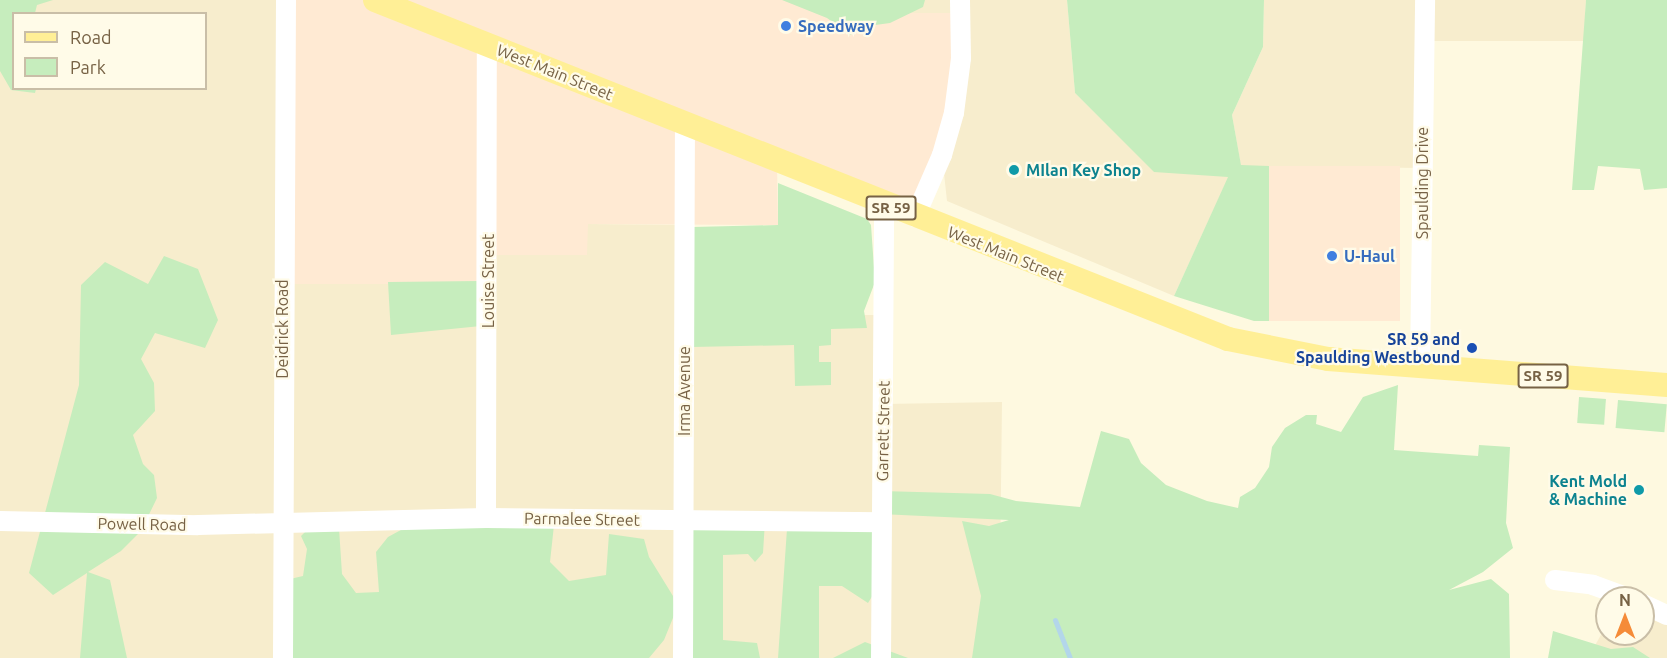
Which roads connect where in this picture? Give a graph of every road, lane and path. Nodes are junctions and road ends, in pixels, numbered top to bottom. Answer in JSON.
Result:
{"nodes":[{"id":1,"x":286,"y":0,"type":"edge"},
{"id":2,"x":375,"y":0,"type":"edge"},
{"id":3,"x":960,"y":0,"type":"edge"},
{"id":4,"x":1425,"y":0,"type":"edge"},
{"id":5,"x":487,"y":44,"type":"junction"},
{"id":6,"x":685,"y":125,"type":"junction"},
{"id":7,"x":884,"y":205,"type":"junction"},
{"id":8,"x":915,"y":217,"type":"junction"},
{"id":9,"x":1420,"y":366,"type":"junction"},
{"id":10,"x":1667,"y":385,"type":"edge"},
{"id":11,"x":486,"y":518,"type":"junction"},
{"id":12,"x":0,"y":521,"type":"edge"},
{"id":13,"x":683,"y":521,"type":"junction"},
{"id":14,"x":880,"y":522,"type":"junction"},
{"id":15,"x":283,"y":523,"type":"junction"},
{"id":16,"x":1555,"y":580,"type":"dead end"},
{"id":17,"x":1596,"y":586,"type":"edge"},
{"id":18,"x":283,"y":658,"type":"edge"},
{"id":19,"x":683,"y":658,"type":"edge"},
{"id":20,"x":881,"y":658,"type":"edge"}],
"edges":[{"from":1,"to":15,"type":"street","name":"Deidrick Road"},
{"from":2,"to":5,"type":"main road","name":"West Main Street","number":"SR 59"},
{"from":3,"to":8,"type":"street"},
{"from":4,"to":9,"type":"street","name":"Spaulding Drive"},
{"from":5,"to":6,"type":"main road","name":"West Main Street","number":"SR 59"},
{"from":5,"to":11,"type":"street","name":"Louise Street"},
{"from":6,"to":7,"type":"main road","name":"West Main Street","number":"SR 59"},
{"from":6,"to":13,"type":"street","name":"Irma Avenue"},
{"from":7,"to":8,"type":"main road","name":"West Main Street","number":"SR 59"},
{"from":7,"to":14,"type":"street","name":"Garrett Street"},
{"from":8,"to":9,"type":"main road","name":"West Main Street","number":"SR 59"},
{"from":9,"to":10,"type":"main road","name":"West Main Street","number":"SR 59"},
{"from":11,"to":13,"type":"street","name":"Parmalee Street"},
{"from":11,"to":15,"type":"street","name":"Parmalee Street"},
{"from":12,"to":15,"type":"street","name":"Powell Road"},
{"from":13,"to":14,"type":"street","name":"Parmalee Street"},
{"from":13,"to":19,"type":"street","name":"Irma Avenue"},
{"from":14,"to":20,"type":"street","name":"Garrett Street"},
{"from":15,"to":18,"type":"street","name":"Deidrick Road"},
{"from":16,"to":17,"type":"street"}]}
